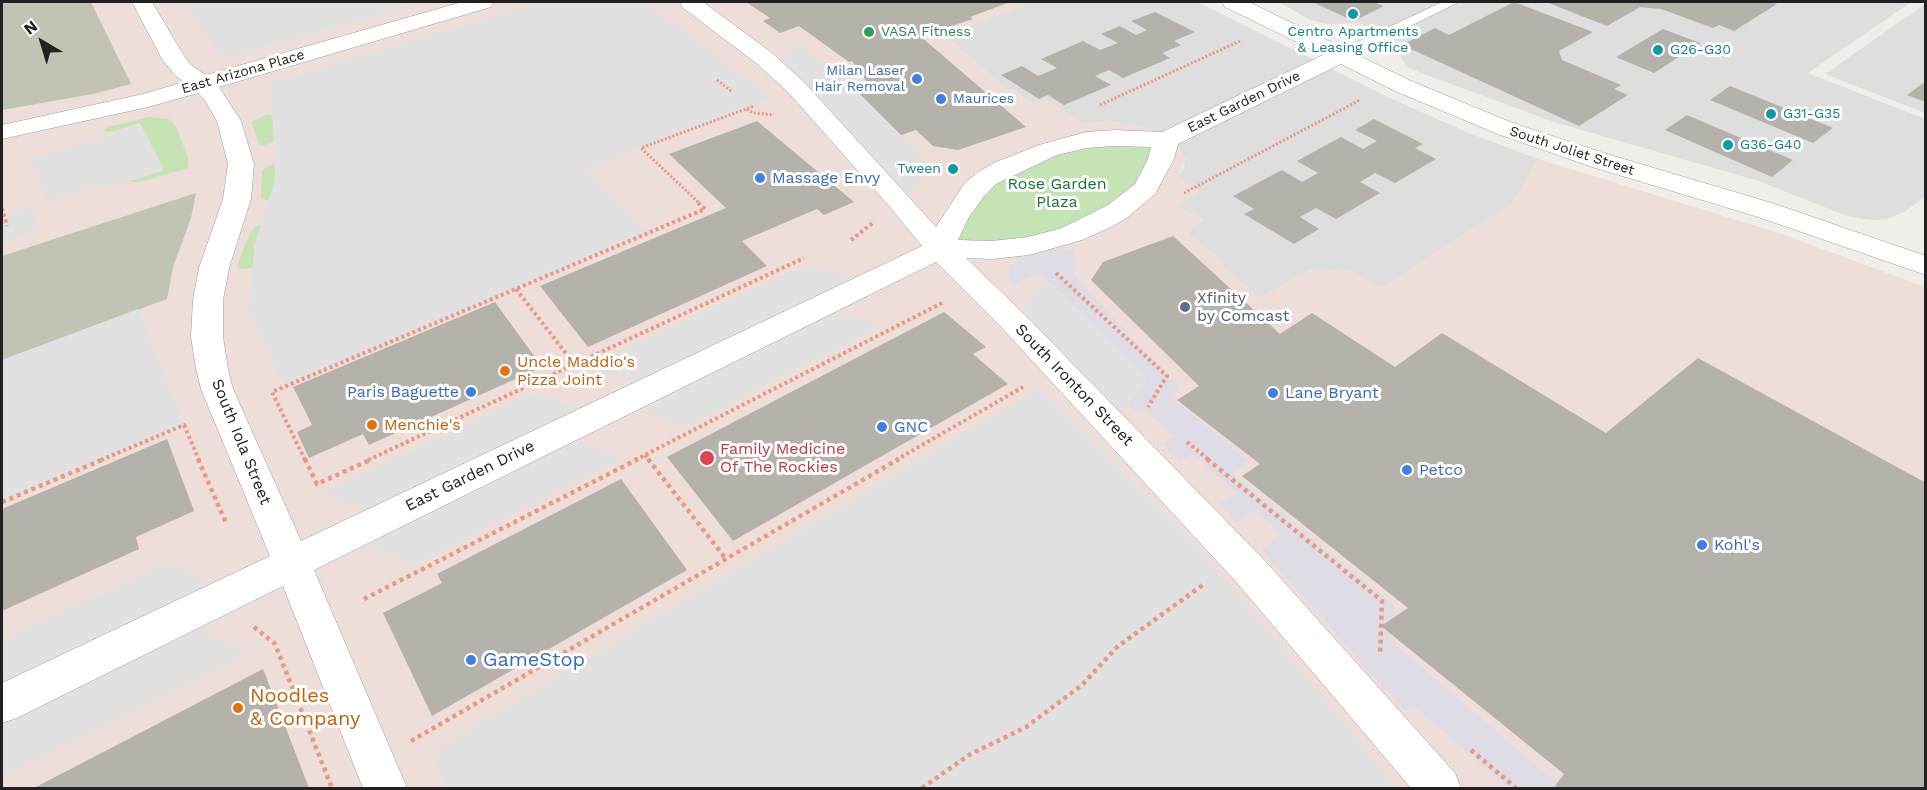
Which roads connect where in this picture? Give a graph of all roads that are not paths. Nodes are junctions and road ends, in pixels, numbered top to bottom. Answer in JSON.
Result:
{"nodes":[{"id":1,"x":142,"y":2,"type":"edge"},
{"id":2,"x":483,"y":2,"type":"edge"},
{"id":3,"x":690,"y":2,"type":"edge"},
{"id":4,"x":1233,"y":2,"type":"edge"},
{"id":5,"x":1452,"y":2,"type":"edge"},
{"id":6,"x":1339,"y":56,"type":"junction"},
{"id":7,"x":203,"y":84,"type":"junction"},
{"id":8,"x":2,"y":132,"type":"edge"},
{"id":9,"x":1166,"y":140,"type":"junction"},
{"id":10,"x":939,"y":249,"type":"junction"},
{"id":11,"x":1923,"y":261,"type":"edge"},
{"id":12,"x":292,"y":562,"type":"junction"},
{"id":13,"x":2,"y":705,"type":"edge"},
{"id":14,"x":379,"y":776,"type":"edge"},
{"id":15,"x":1439,"y":789,"type":"edge"}],
"edges":[{"from":1,"to":7,"type":"street","name":"South Iola Street"},
{"from":2,"to":7,"type":"street","name":"East Arizona Place"},
{"from":3,"to":10,"type":"street","name":"South Ironton Street"},
{"from":4,"to":6,"type":"street","name":"South Joliet Street"},
{"from":5,"to":6,"type":"lane","name":"East Garden Drive"},
{"from":6,"to":9,"type":"street","name":"East Garden Drive"},
{"from":6,"to":11,"type":"street","name":"South Joliet Street"},
{"from":7,"to":8,"type":"street","name":"East Arizona Place"},
{"from":7,"to":12,"type":"street","name":"South Iola Street"},
{"from":9,"to":10,"type":"street","name":"East Garden Drive"},
{"from":9,"to":10,"type":"street","name":"East Garden Drive"},
{"from":10,"to":12,"type":"street","name":"East Garden Drive"},
{"from":10,"to":15,"type":"street","name":"South Ironton Street"},
{"from":12,"to":13,"type":"street","name":"East Garden Drive"},
{"from":12,"to":14,"type":"street","name":"South Iola Street"}]}
